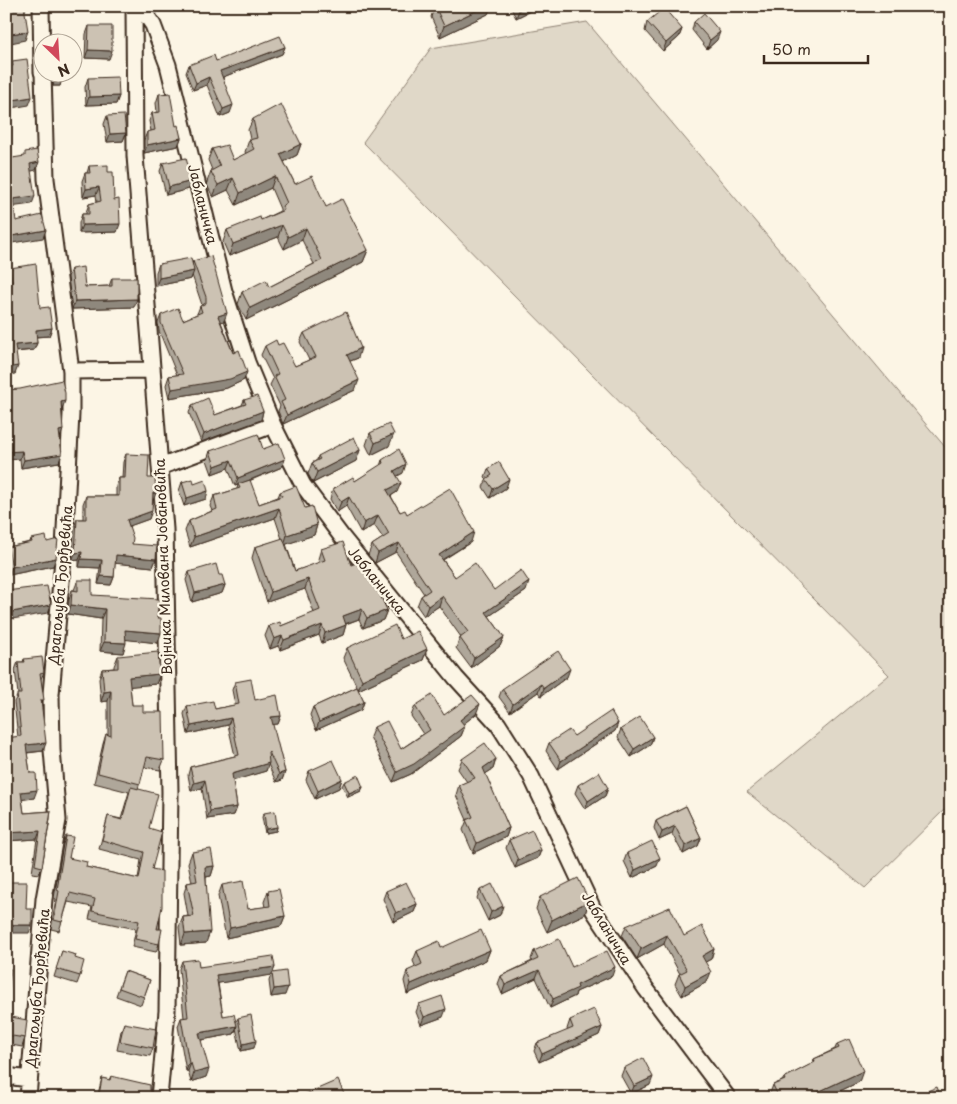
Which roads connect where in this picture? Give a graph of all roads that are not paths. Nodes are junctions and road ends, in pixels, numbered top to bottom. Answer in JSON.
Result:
{"nodes":[{"id":1,"x":42,"y":6,"type":"edge"},
{"id":2,"x":134,"y":6,"type":"edge"},
{"id":3,"x":140,"y":6,"type":"edge"},
{"id":4,"x":42,"y":32,"type":"edge"},
{"id":5,"x":42,"y":82,"type":"edge"},
{"id":6,"x":152,"y":370,"type":"junction"},
{"id":7,"x":71,"y":371,"type":"junction"},
{"id":8,"x":273,"y":425,"type":"junction"},
{"id":9,"x":160,"y":467,"type":"junction"},
{"id":10,"x":6,"y":1076,"type":"edge"},
{"id":11,"x":29,"y":1080,"type":"junction"},
{"id":12,"x":28,"y":1098,"type":"edge"},
{"id":13,"x":158,"y":1098,"type":"edge"},
{"id":14,"x":728,"y":1098,"type":"edge"}],
"edges":[{"from":1,"to":4,"type":"street","name":"Драгољуба Ђорђевића"},
{"from":2,"to":6,"type":"street","name":"Војника Милована Јовановића"},
{"from":3,"to":8,"type":"street","name":"Јабланичка"},
{"from":5,"to":7,"type":"street","name":"Драгољуба Ђорђевића"},
{"from":6,"to":7,"type":"street"},
{"from":6,"to":9,"type":"street","name":"Војника Милована Јовановића"},
{"from":7,"to":11,"type":"street","name":"Драгољуба Ђорђевића"},
{"from":8,"to":9,"type":"street"},
{"from":8,"to":14,"type":"street","name":"Јабланичка"},
{"from":9,"to":13,"type":"street","name":"Војника Милована Јовановића"},
{"from":10,"to":11,"type":"street"},
{"from":11,"to":12,"type":"street","name":"Драгољуба Ђорђевића"}]}
